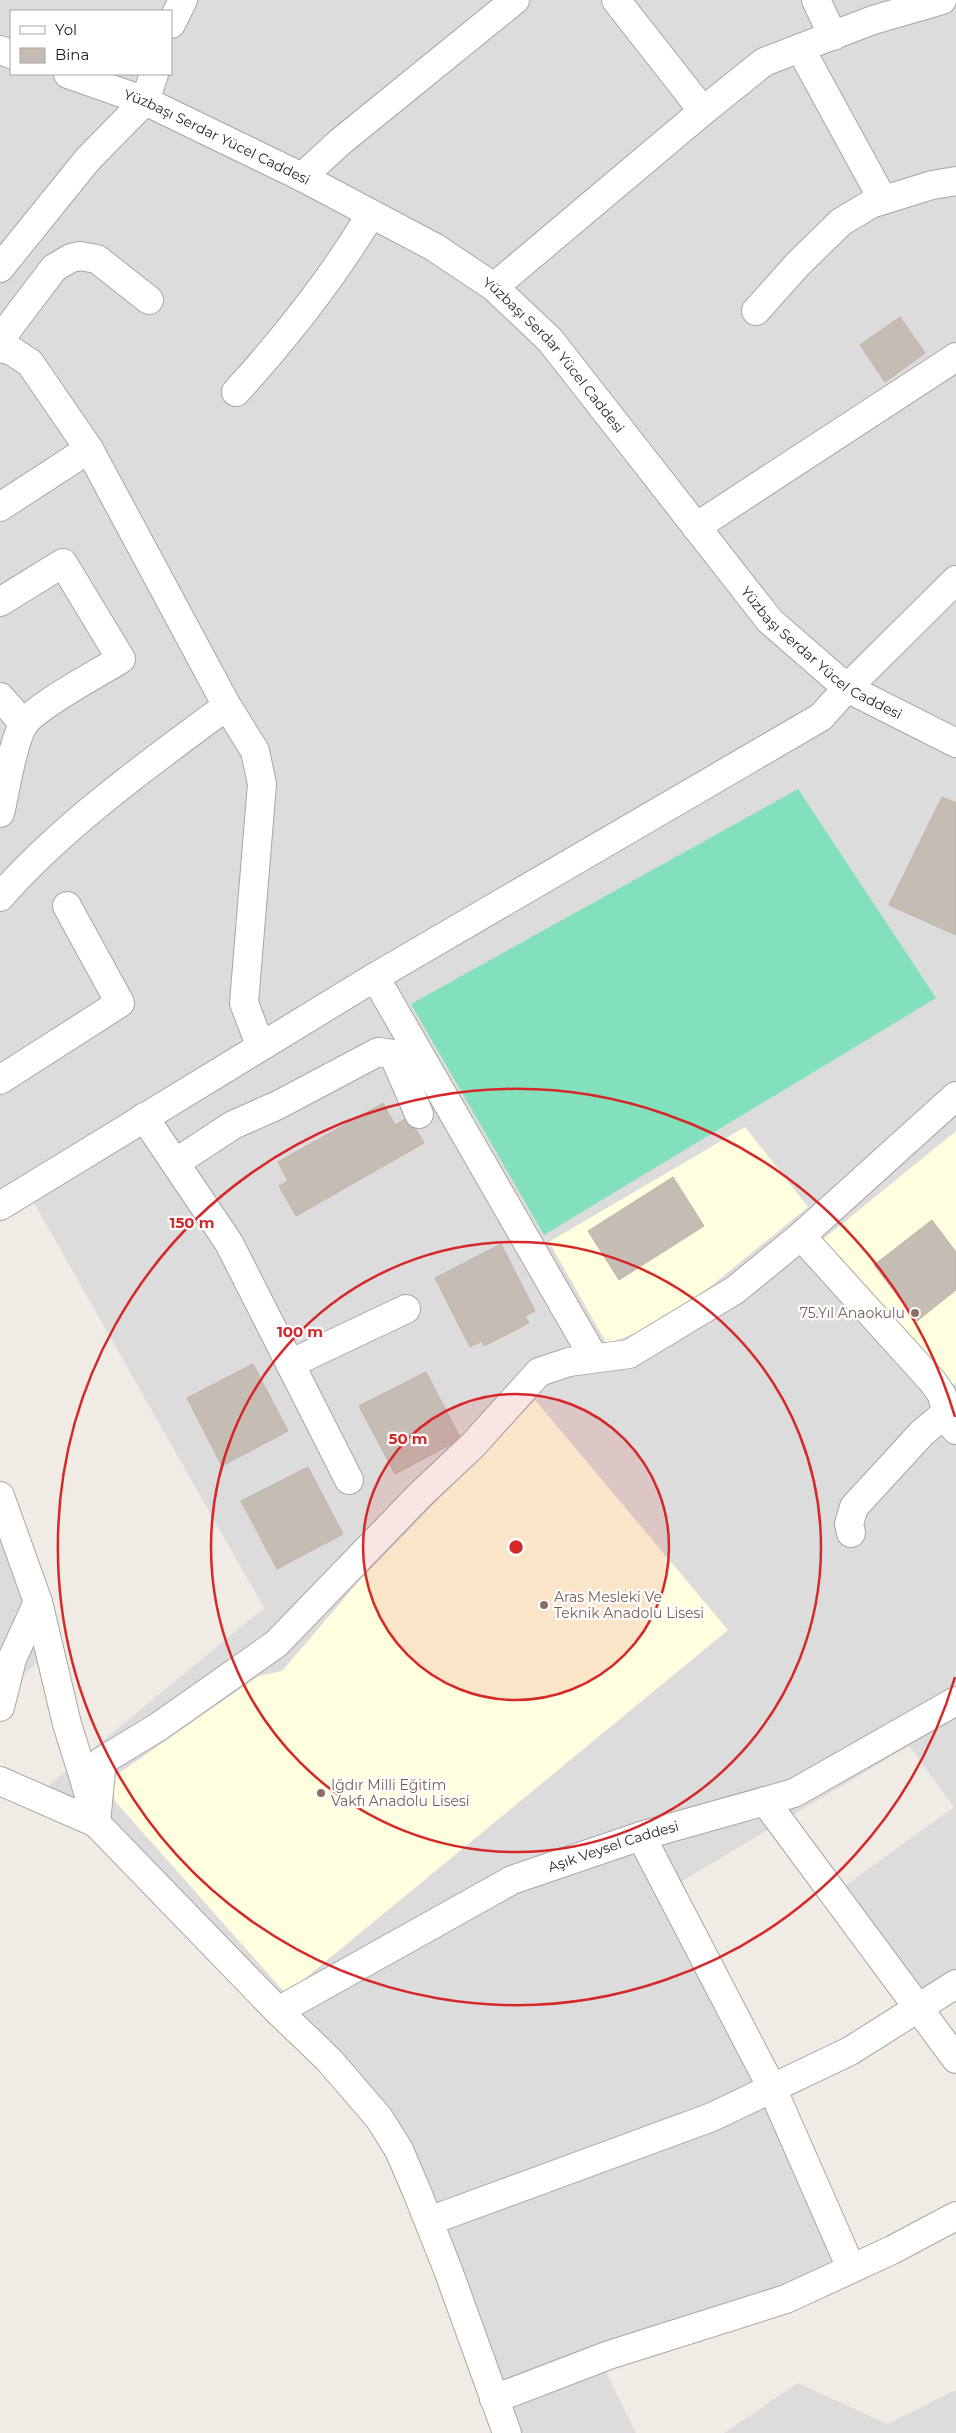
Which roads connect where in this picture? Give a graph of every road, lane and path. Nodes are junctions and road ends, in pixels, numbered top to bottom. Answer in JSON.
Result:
{"nodes":[{"id":1,"x":183,"y":0,"type":"edge"},
{"id":2,"x":515,"y":0,"type":"edge"},
{"id":3,"x":616,"y":0,"type":"edge"},
{"id":4,"x":816,"y":0,"type":"edge"},
{"id":5,"x":942,"y":0,"type":"edge"},
{"id":6,"x":172,"y":22,"type":"edge"},
{"id":7,"x":833,"y":36,"type":"junction"},
{"id":8,"x":800,"y":48,"type":"junction"},
{"id":9,"x":71,"y":75,"type":"edge"},
{"id":10,"x":154,"y":75,"type":"edge"},
{"id":11,"x":145,"y":101,"type":"junction"},
{"id":12,"x":702,"y":111,"type":"junction"},
{"id":13,"x":302,"y":177,"type":"junction"},
{"id":14,"x":956,"y":181,"type":"edge"},
{"id":15,"x":884,"y":200,"type":"junction"},
{"id":16,"x":371,"y":214,"type":"junction"},
{"id":17,"x":0,"y":268,"type":"edge"},
{"id":18,"x":494,"y":287,"type":"junction"},
{"id":19,"x":149,"y":300,"type":"dead end"},
{"id":20,"x":756,"y":311,"type":"dead end"},
{"id":21,"x":1,"y":348,"type":"edge"},
{"id":22,"x":956,"y":357,"type":"edge"},
{"id":23,"x":236,"y":392,"type":"dead end"},
{"id":24,"x":89,"y":449,"type":"junction"},
{"id":25,"x":0,"y":507,"type":"edge"},
{"id":26,"x":696,"y":527,"type":"junction"},
{"id":27,"x":956,"y":580,"type":"edge"},
{"id":28,"x":0,"y":602,"type":"edge"},
{"id":29,"x":847,"y":688,"type":"junction"},
{"id":30,"x":0,"y":697,"type":"edge"},
{"id":31,"x":227,"y":706,"type":"junction"},
{"id":32,"x":24,"y":724,"type":"junction"},
{"id":33,"x":956,"y":743,"type":"edge"},
{"id":34,"x":0,"y":813,"type":"edge"},
{"id":35,"x":0,"y":897,"type":"edge"},
{"id":36,"x":66,"y":906,"type":"dead end"},
{"id":37,"x":375,"y":976,"type":"junction"},
{"id":38,"x":260,"y":1045,"type":"junction"},
{"id":39,"x":0,"y":1080,"type":"edge"},
{"id":40,"x":956,"y":1096,"type":"edge"},
{"id":41,"x":420,"y":1114,"type":"dead end"},
{"id":42,"x":144,"y":1117,"type":"junction"},
{"id":43,"x":175,"y":1163,"type":"junction"},
{"id":44,"x":0,"y":1206,"type":"edge"},
{"id":45,"x":801,"y":1236,"type":"junction"},
{"id":46,"x":406,"y":1309,"type":"dead end"},
{"id":47,"x":594,"y":1358,"type":"junction"},
{"id":48,"x":290,"y":1364,"type":"junction"},
{"id":49,"x":951,"y":1409,"type":"edge"},
{"id":50,"x":349,"y":1480,"type":"dead end"},
{"id":51,"x":0,"y":1496,"type":"edge"},
{"id":52,"x":851,"y":1534,"type":"dead end"},
{"id":53,"x":38,"y":1602,"type":"junction"},
{"id":54,"x":956,"y":1702,"type":"edge"},
{"id":55,"x":0,"y":1707,"type":"edge"},
{"id":56,"x":0,"y":1781,"type":"edge"},
{"id":57,"x":765,"y":1801,"type":"junction"},
{"id":58,"x":96,"y":1824,"type":"junction"},
{"id":59,"x":641,"y":1836,"type":"junction"},
{"id":60,"x":956,"y":1984,"type":"edge"},
{"id":61,"x":918,"y":2009,"type":"junction"},
{"id":62,"x":278,"y":2011,"type":"junction"},
{"id":63,"x":956,"y":2059,"type":"edge"},
{"id":64,"x":772,"y":2088,"type":"junction"},
{"id":65,"x":956,"y":2216,"type":"edge"},
{"id":66,"x":429,"y":2222,"type":"junction"},
{"id":67,"x":851,"y":2268,"type":"junction"},
{"id":68,"x":494,"y":2399,"type":"junction"},
{"id":69,"x":507,"y":2433,"type":"edge"}],
"edges":[{"from":1,"to":6,"type":"street"},
{"from":2,"to":13,"type":"street"},
{"from":3,"to":12,"type":"street"},
{"from":4,"to":7,"type":"street"},
{"from":5,"to":7,"type":"street"},
{"from":7,"to":8,"type":"street"},
{"from":8,"to":12,"type":"street"},
{"from":8,"to":15,"type":"street"},
{"from":9,"to":11,"type":"street","name":"Yüzbaşı Serdar Yücel Caddesi"},
{"from":10,"to":11,"type":"street"},
{"from":11,"to":13,"type":"street","name":"Yüzbaşı Serdar Yücel Caddesi"},
{"from":11,"to":17,"type":"street"},
{"from":12,"to":18,"type":"street"},
{"from":13,"to":16,"type":"street","name":"Yüzbaşı Serdar Yücel Caddesi"},
{"from":14,"to":15,"type":"street"},
{"from":15,"to":20,"type":"street"},
{"from":16,"to":18,"type":"street","name":"Yüzbaşı Serdar Yücel Caddesi"},
{"from":16,"to":23,"type":"street"},
{"from":18,"to":26,"type":"street","name":"Yüzbaşı Serdar Yücel Caddesi"},
{"from":19,"to":21,"type":"street"},
{"from":21,"to":24,"type":"street"},
{"from":22,"to":26,"type":"street"},
{"from":24,"to":25,"type":"street"},
{"from":24,"to":31,"type":"street"},
{"from":26,"to":29,"type":"street","name":"Yüzbaşı Serdar Yücel Caddesi"},
{"from":27,"to":29,"type":"street"},
{"from":28,"to":32,"type":"street"},
{"from":29,"to":33,"type":"street","name":"Yüzbaşı Serdar Yücel Caddesi"},
{"from":29,"to":37,"type":"street"},
{"from":30,"to":32,"type":"street"},
{"from":31,"to":35,"type":"street"},
{"from":31,"to":38,"type":"street"},
{"from":32,"to":34,"type":"street"},
{"from":36,"to":39,"type":"street"},
{"from":37,"to":38,"type":"street"},
{"from":37,"to":47,"type":"street"},
{"from":38,"to":42,"type":"street"},
{"from":40,"to":45,"type":"street"},
{"from":41,"to":43,"type":"street"},
{"from":42,"to":43,"type":"street"},
{"from":42,"to":44,"type":"street"},
{"from":43,"to":48,"type":"street"},
{"from":45,"to":47,"type":"street"},
{"from":45,"to":49,"type":"street"},
{"from":46,"to":48,"type":"street"},
{"from":47,"to":58,"type":"street"},
{"from":48,"to":50,"type":"street"},
{"from":49,"to":52,"type":"street"},
{"from":51,"to":53,"type":"street"},
{"from":53,"to":55,"type":"street"},
{"from":53,"to":58,"type":"street"},
{"from":54,"to":57,"type":"street","name":"Aşık Veysel Caddesi"},
{"from":56,"to":58,"type":"street"},
{"from":57,"to":59,"type":"street","name":"Aşık Veysel Caddesi"},
{"from":57,"to":61,"type":"street"},
{"from":58,"to":62,"type":"street"},
{"from":59,"to":62,"type":"street","name":"Aşık Veysel Caddesi"},
{"from":59,"to":64,"type":"street"},
{"from":60,"to":61,"type":"street"},
{"from":61,"to":63,"type":"street"},
{"from":61,"to":64,"type":"street"},
{"from":62,"to":66,"type":"street"},
{"from":64,"to":66,"type":"street"},
{"from":64,"to":67,"type":"street"},
{"from":65,"to":67,"type":"street"},
{"from":66,"to":68,"type":"street"},
{"from":67,"to":68,"type":"street"},
{"from":68,"to":69,"type":"street"}]}
